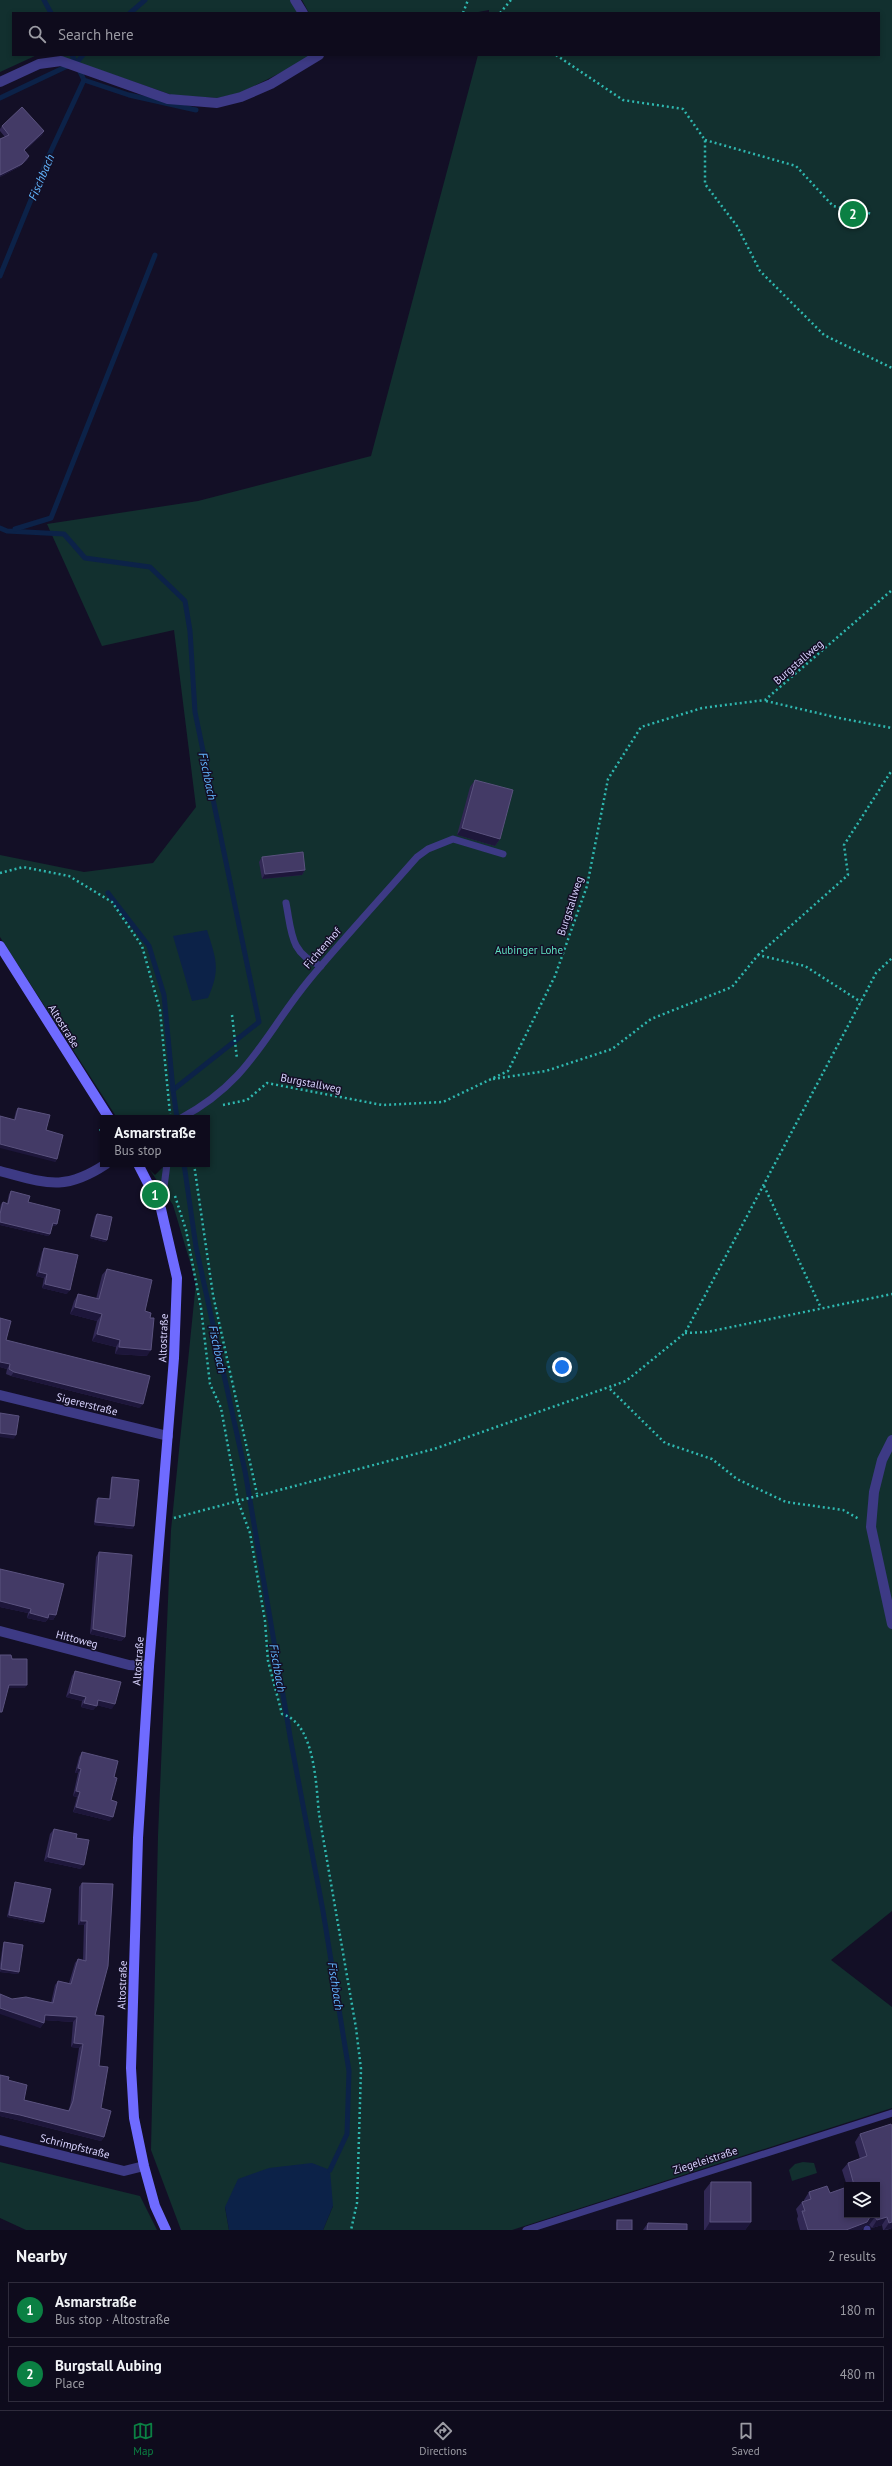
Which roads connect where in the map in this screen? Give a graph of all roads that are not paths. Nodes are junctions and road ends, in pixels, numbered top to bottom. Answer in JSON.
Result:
{"nodes":[{"id":1,"x":295,"y":0,"type":"edge"},
{"id":2,"x":302,"y":12,"type":"edge"},
{"id":3,"x":317,"y":56,"type":"edge"},
{"id":4,"x":0,"y":82,"type":"edge"},
{"id":5,"x":503,"y":854,"type":"dead end"},
{"id":6,"x":286,"y":903,"type":"dead end"},
{"id":7,"x":0,"y":946,"type":"edge"},
{"id":8,"x":321,"y":966,"type":"junction"},
{"id":9,"x":106,"y":1115,"type":"edge"},
{"id":10,"x":186,"y":1115,"type":"edge"},
{"id":11,"x":102,"y":1167,"type":"edge"},
{"id":12,"x":140,"y":1167,"type":"edge"},
{"id":13,"x":167,"y":1167,"type":"edge"},
{"id":14,"x":0,"y":1172,"type":"edge"},
{"id":15,"x":161,"y":1209,"type":"junction"},
{"id":16,"x":0,"y":1395,"type":"edge"},
{"id":17,"x":168,"y":1436,"type":"junction"},
{"id":18,"x":892,"y":1440,"type":"edge"},
{"id":19,"x":892,"y":1624,"type":"edge"},
{"id":20,"x":0,"y":1631,"type":"edge"},
{"id":21,"x":149,"y":1666,"type":"junction"},
{"id":22,"x":892,"y":2112,"type":"edge"},
{"id":23,"x":0,"y":2140,"type":"edge"},
{"id":24,"x":144,"y":2166,"type":"junction"},
{"id":25,"x":166,"y":2230,"type":"edge"},
{"id":26,"x":526,"y":2230,"type":"edge"}],
"edges":[{"from":1,"to":2,"type":"street"},
{"from":3,"to":4,"type":"street"},
{"from":5,"to":8,"type":"lane","name":"Fichtenhof"},
{"from":6,"to":8,"type":"lane"},
{"from":7,"to":9,"type":"main road","name":"Altostraße"},
{"from":8,"to":10,"type":"lane","name":"Fichtenhof"},
{"from":11,"to":14,"type":"street"},
{"from":12,"to":15,"type":"main road","name":"Altostraße"},
{"from":13,"to":15,"type":"lane"},
{"from":15,"to":17,"type":"main road","name":"Altostraße"},
{"from":16,"to":17,"type":"street","name":"Sigererstraße"},
{"from":17,"to":21,"type":"main road","name":"Altostraße"},
{"from":18,"to":19,"type":"street"},
{"from":20,"to":21,"type":"street","name":"Hittoweg"},
{"from":21,"to":24,"type":"main road","name":"Altostraße"},
{"from":22,"to":26,"type":"lane","name":"Ziegeleistraße"},
{"from":23,"to":24,"type":"street","name":"Schrimpfstraße"},
{"from":24,"to":25,"type":"main road","name":"Altostraße"}]}
